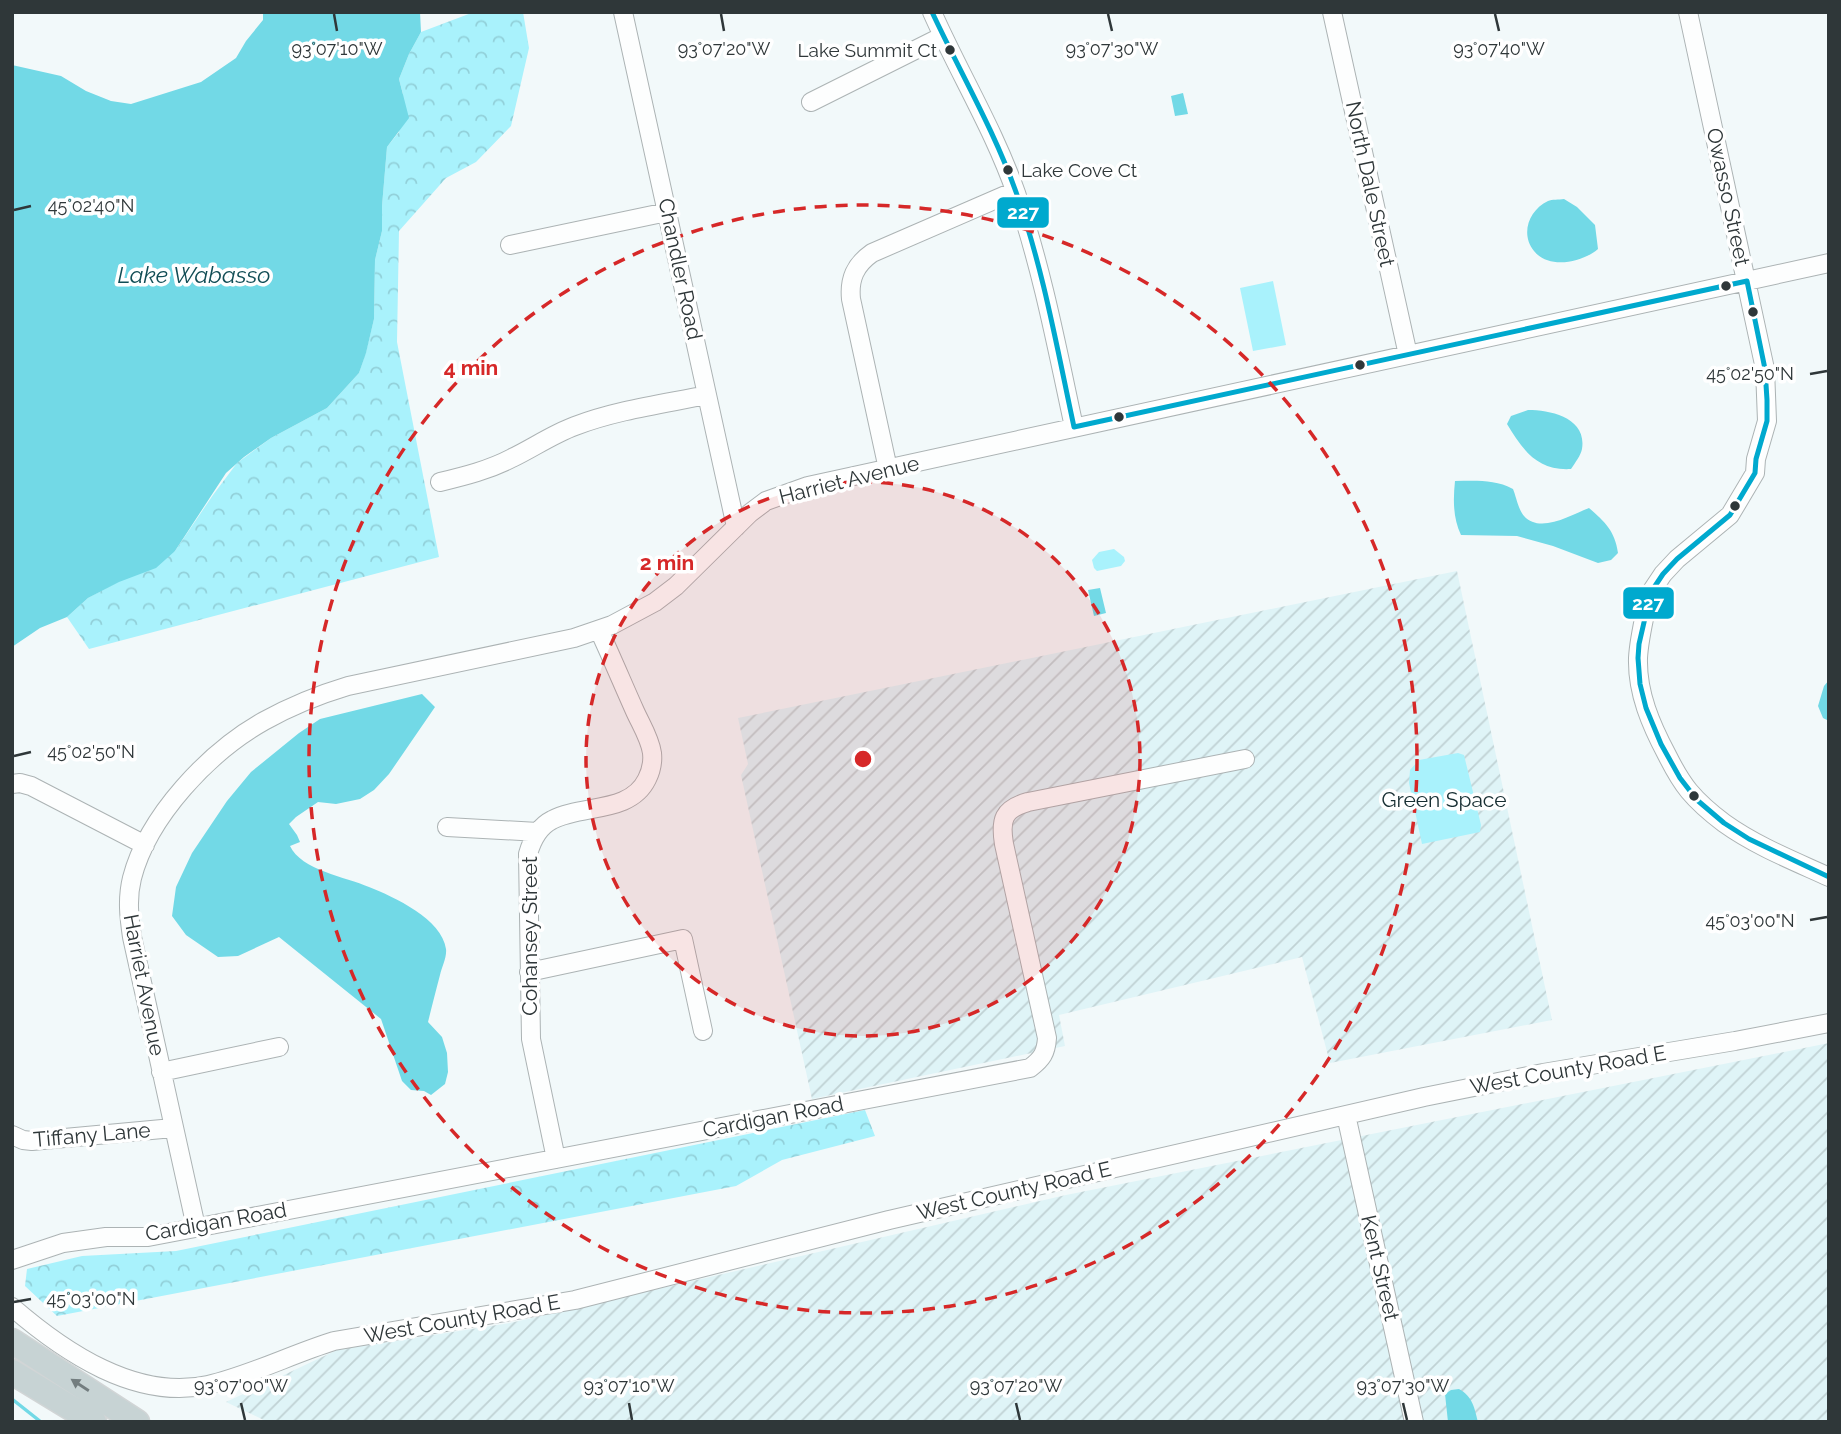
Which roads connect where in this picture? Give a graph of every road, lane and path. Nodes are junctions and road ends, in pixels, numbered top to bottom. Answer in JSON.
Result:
{"nodes":[{"id":1,"x":624,"y":12,"type":"edge"},
{"id":2,"x":932,"y":12,"type":"edge"},
{"id":3,"x":1332,"y":12,"type":"edge"},
{"id":4,"x":1688,"y":12,"type":"edge"},
{"id":5,"x":943,"y":36,"type":"junction"},
{"id":6,"x":811,"y":102,"type":"dead end"},
{"id":7,"x":1015,"y":191,"type":"junction"},
{"id":8,"x":667,"y":212,"type":"junction"},
{"id":9,"x":510,"y":245,"type":"dead end"},
{"id":10,"x":1829,"y":263,"type":"edge"},
{"id":11,"x":1747,"y":281,"type":"junction"},
{"id":12,"x":1408,"y":355,"type":"junction"},
{"id":13,"x":707,"y":395,"type":"junction"},
{"id":14,"x":1074,"y":427,"type":"junction"},
{"id":15,"x":888,"y":469,"type":"junction"},
{"id":16,"x":440,"y":482,"type":"dead end"},
{"id":17,"x":736,"y":527,"type":"junction"},
{"id":18,"x":599,"y":630,"type":"junction"},
{"id":19,"x":1245,"y":760,"type":"dead end"},
{"id":20,"x":12,"y":784,"type":"edge"},
{"id":21,"x":447,"y":827,"type":"dead end"},
{"id":22,"x":538,"y":832,"type":"junction"},
{"id":23,"x":145,"y":845,"type":"junction"},
{"id":24,"x":1829,"y":877,"type":"edge"},
{"id":25,"x":529,"y":972,"type":"junction"},
{"id":26,"x":1829,"y":1023,"type":"edge"},
{"id":27,"x":703,"y":1031,"type":"dead end"},
{"id":28,"x":279,"y":1047,"type":"dead end"},
{"id":29,"x":160,"y":1072,"type":"junction"},
{"id":30,"x":1346,"y":1115,"type":"junction"},
{"id":31,"x":173,"y":1128,"type":"junction"},
{"id":32,"x":12,"y":1135,"type":"edge"},
{"id":33,"x":556,"y":1159,"type":"junction"},
{"id":34,"x":196,"y":1227,"type":"junction"},
{"id":35,"x":12,"y":1260,"type":"edge"},
{"id":36,"x":12,"y":1307,"type":"edge"},
{"id":37,"x":12,"y":1341,"type":"edge"},
{"id":38,"x":12,"y":1372,"type":"edge"},
{"id":39,"x":94,"y":1422,"type":"edge"},
{"id":40,"x":137,"y":1422,"type":"edge"},
{"id":41,"x":1414,"y":1422,"type":"edge"}],
"edges":[{"from":1,"to":8,"type":"street","name":"Chandler Road"},
{"from":2,"to":5,"type":"street"},
{"from":3,"to":12,"type":"street","name":"North Dale Street"},
{"from":4,"to":11,"type":"street","name":"Owasso Street"},
{"from":5,"to":6,"type":"street"},
{"from":5,"to":7,"type":"street"},
{"from":7,"to":14,"type":"street"},
{"from":7,"to":15,"type":"street"},
{"from":8,"to":9,"type":"street"},
{"from":8,"to":13,"type":"street","name":"Chandler Road"},
{"from":10,"to":11,"type":"street","name":"Harriet Avenue"},
{"from":11,"to":12,"type":"street","name":"Harriet Avenue"},
{"from":11,"to":24,"type":"street","name":"Owasso Street"},
{"from":12,"to":14,"type":"street","name":"Harriet Avenue"},
{"from":13,"to":16,"type":"street"},
{"from":13,"to":17,"type":"street","name":"Chandler Road"},
{"from":14,"to":15,"type":"street","name":"Harriet Avenue"},
{"from":15,"to":17,"type":"street","name":"Harriet Avenue"},
{"from":17,"to":18,"type":"street","name":"Harriet Avenue"},
{"from":18,"to":22,"type":"street","name":"Cohansey Street"},
{"from":18,"to":23,"type":"street","name":"Harriet Avenue"},
{"from":19,"to":33,"type":"street","name":"Cardigan Road"},
{"from":20,"to":23,"type":"street"},
{"from":21,"to":22,"type":"street"},
{"from":22,"to":25,"type":"street","name":"Cohansey Street"},
{"from":23,"to":29,"type":"street","name":"Harriet Avenue"},
{"from":25,"to":27,"type":"street"},
{"from":25,"to":33,"type":"street","name":"Cohansey Street"},
{"from":26,"to":30,"type":"street","name":"West County Road E"},
{"from":28,"to":29,"type":"street"},
{"from":29,"to":31,"type":"street","name":"Harriet Avenue"},
{"from":30,"to":36,"type":"street","name":"West County Road E"},
{"from":30,"to":41,"type":"street","name":"Kent Street"},
{"from":31,"to":32,"type":"street","name":"Tiffany Lane"},
{"from":31,"to":34,"type":"street","name":"Harriet Avenue"},
{"from":33,"to":34,"type":"street","name":"Cardigan Road"},
{"from":34,"to":35,"type":"street","name":"Cardigan Road"},
{"from":40,"to":37,"type":"highway","one_way":true},
{"from":38,"to":39,"type":"highway"}]}
